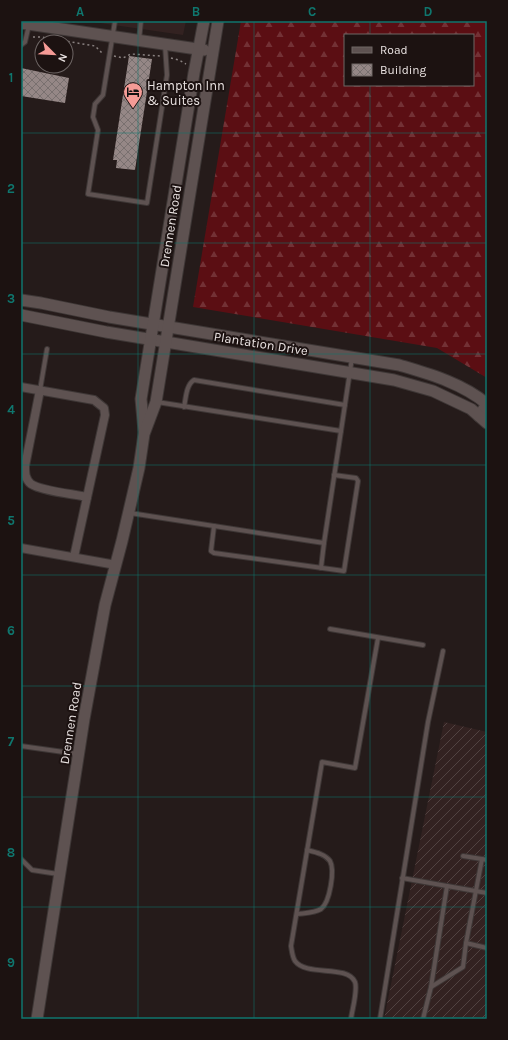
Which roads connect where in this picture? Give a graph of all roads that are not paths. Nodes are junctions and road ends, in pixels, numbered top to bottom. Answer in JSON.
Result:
{"nodes":[{"id":1,"x":116,"y":21,"type":"edge"},
{"id":2,"x":141,"y":21,"type":"edge"},
{"id":3,"x":204,"y":21,"type":"edge"},
{"id":4,"x":218,"y":21,"type":"edge"},
{"id":5,"x":25,"y":24,"type":"edge"},
{"id":6,"x":41,"y":24,"type":"edge"},
{"id":7,"x":113,"y":37,"type":"junction"},
{"id":8,"x":139,"y":40,"type":"junction"},
{"id":9,"x":165,"y":44,"type":"junction"},
{"id":10,"x":21,"y":45,"type":"edge"},
{"id":11,"x":198,"y":49,"type":"junction"},
{"id":12,"x":213,"y":52,"type":"junction"},
{"id":13,"x":21,"y":300,"type":"edge"},
{"id":14,"x":21,"y":315,"type":"edge"},
{"id":15,"x":153,"y":324,"type":"junction"},
{"id":16,"x":168,"y":327,"type":"junction"},
{"id":17,"x":150,"y":339,"type":"junction"},
{"id":18,"x":166,"y":342,"type":"junction"},
{"id":19,"x":48,"y":349,"type":"dead end"},
{"id":20,"x":352,"y":358,"type":"junction"},
{"id":21,"x":350,"y":372,"type":"junction"},
{"id":22,"x":21,"y":387,"type":"edge"},
{"id":23,"x":40,"y":390,"type":"junction"},
{"id":24,"x":156,"y":402,"type":"junction"},
{"id":25,"x":487,"y":404,"type":"edge"},
{"id":26,"x":344,"y":405,"type":"junction"},
{"id":27,"x":184,"y":407,"type":"junction"},
{"id":28,"x":483,"y":420,"type":"edge"},
{"id":29,"x":340,"y":430,"type":"junction"},
{"id":30,"x":144,"y":434,"type":"junction"},
{"id":31,"x":334,"y":475,"type":"junction"},
{"id":32,"x":87,"y":497,"type":"junction"},
{"id":33,"x":128,"y":512,"type":"junction"},
{"id":34,"x":214,"y":526,"type":"junction"},
{"id":35,"x":324,"y":543,"type":"junction"},
{"id":36,"x":21,"y":548,"type":"edge"},
{"id":37,"x":74,"y":558,"type":"junction"},
{"id":38,"x":116,"y":565,"type":"junction"},
{"id":39,"x":321,"y":568,"type":"junction"},
{"id":40,"x":330,"y":629,"type":"dead end"},
{"id":41,"x":378,"y":638,"type":"junction"},
{"id":42,"x":423,"y":645,"type":"dead end"},
{"id":43,"x":442,"y":651,"type":"dead end"},
{"id":44,"x":21,"y":746,"type":"edge"},
{"id":45,"x":79,"y":754,"type":"junction"},
{"id":46,"x":307,"y":850,"type":"junction"},
{"id":47,"x":463,"y":856,"type":"dead end"},
{"id":48,"x":21,"y":859,"type":"edge"},
{"id":49,"x":482,"y":859,"type":"junction"},
{"id":50,"x":487,"y":860,"type":"edge"},
{"id":51,"x":60,"y":874,"type":"junction"},
{"id":52,"x":402,"y":878,"type":"junction"},
{"id":53,"x":447,"y":886,"type":"junction"},
{"id":54,"x":476,"y":890,"type":"junction"},
{"id":55,"x":487,"y":892,"type":"edge"},
{"id":56,"x":297,"y":914,"type":"junction"},
{"id":57,"x":466,"y":944,"type":"junction"},
{"id":58,"x":487,"y":948,"type":"edge"},
{"id":59,"x":431,"y":987,"type":"junction"},
{"id":60,"x":37,"y":1019,"type":"edge"},
{"id":61,"x":351,"y":1019,"type":"edge"},
{"id":62,"x":380,"y":1019,"type":"edge"},
{"id":63,"x":422,"y":1019,"type":"edge"}],
"edges":[{"from":1,"to":7,"type":"lane"},
{"from":2,"to":8,"type":"lane"},
{"from":3,"to":11,"type":"street","name":"Drennen Road"},
{"from":4,"to":12,"type":"street","name":"Drennen Road"},
{"from":5,"to":6,"type":"street"},
{"from":5,"to":10,"type":"lane"},
{"from":6,"to":7,"type":"street"},
{"from":7,"to":8,"type":"street"},
{"from":7,"to":9,"type":"lane"},
{"from":8,"to":9,"type":"street"},
{"from":9,"to":11,"type":"street"},
{"from":11,"to":12,"type":"street"},
{"from":11,"to":15,"type":"street","name":"Drennen Road"},
{"from":12,"to":16,"type":"street","name":"Drennen Road"},
{"from":13,"to":15,"type":"street","name":"Plantation Drive"},
{"from":14,"to":17,"type":"street","name":"Plantation Drive"},
{"from":15,"to":16,"type":"street","name":"Plantation Drive"},
{"from":15,"to":17,"type":"street","name":"Drennen Road"},
{"from":16,"to":18,"type":"street","name":"Drennen Road"},
{"from":16,"to":20,"type":"street","name":"Plantation Drive"},
{"from":17,"to":18,"type":"street","name":"Plantation Drive"},
{"from":17,"to":30,"type":"street","name":"Drennen Road"},
{"from":18,"to":21,"type":"street","name":"Plantation Drive"},
{"from":18,"to":24,"type":"street","name":"Drennen Road"},
{"from":19,"to":23,"type":"lane"},
{"from":20,"to":21,"type":"lane"},
{"from":20,"to":25,"type":"street","name":"Plantation Drive"},
{"from":21,"to":26,"type":"lane"},
{"from":21,"to":28,"type":"street","name":"Plantation Drive"},
{"from":22,"to":23,"type":"street"},
{"from":23,"to":32,"type":"street"},
{"from":23,"to":32,"type":"street"},
{"from":24,"to":27,"type":"lane"},
{"from":24,"to":30,"type":"street","name":"Drennen Road"},
{"from":25,"to":28,"type":"street"},
{"from":26,"to":27,"type":"lane"},
{"from":26,"to":29,"type":"lane"},
{"from":27,"to":29,"type":"lane"},
{"from":29,"to":31,"type":"lane"},
{"from":30,"to":33,"type":"street","name":"Drennen Road"},
{"from":31,"to":35,"type":"lane"},
{"from":31,"to":39,"type":"lane"},
{"from":32,"to":37,"type":"street"},
{"from":33,"to":34,"type":"lane"},
{"from":33,"to":38,"type":"street","name":"Drennen Road"},
{"from":34,"to":35,"type":"lane"},
{"from":34,"to":39,"type":"lane"},
{"from":35,"to":39,"type":"lane"},
{"from":36,"to":37,"type":"street"},
{"from":37,"to":38,"type":"street"},
{"from":38,"to":45,"type":"street","name":"Drennen Road"},
{"from":40,"to":41,"type":"lane"},
{"from":41,"to":42,"type":"lane"},
{"from":41,"to":46,"type":"lane"},
{"from":43,"to":52,"type":"lane"},
{"from":44,"to":45,"type":"lane"},
{"from":45,"to":51,"type":"street","name":"Drennen Road"},
{"from":46,"to":56,"type":"lane"},
{"from":46,"to":56,"type":"lane"},
{"from":47,"to":49,"type":"lane"},
{"from":48,"to":51,"type":"lane"},
{"from":49,"to":50,"type":"lane"},
{"from":49,"to":54,"type":"lane"},
{"from":51,"to":60,"type":"street","name":"Drennen Road"},
{"from":52,"to":53,"type":"lane"},
{"from":52,"to":62,"type":"lane"},
{"from":53,"to":54,"type":"lane"},
{"from":53,"to":59,"type":"lane"},
{"from":54,"to":55,"type":"lane"},
{"from":54,"to":57,"type":"lane"},
{"from":56,"to":61,"type":"lane"},
{"from":57,"to":58,"type":"lane"},
{"from":57,"to":59,"type":"lane"},
{"from":59,"to":63,"type":"lane"}]}
